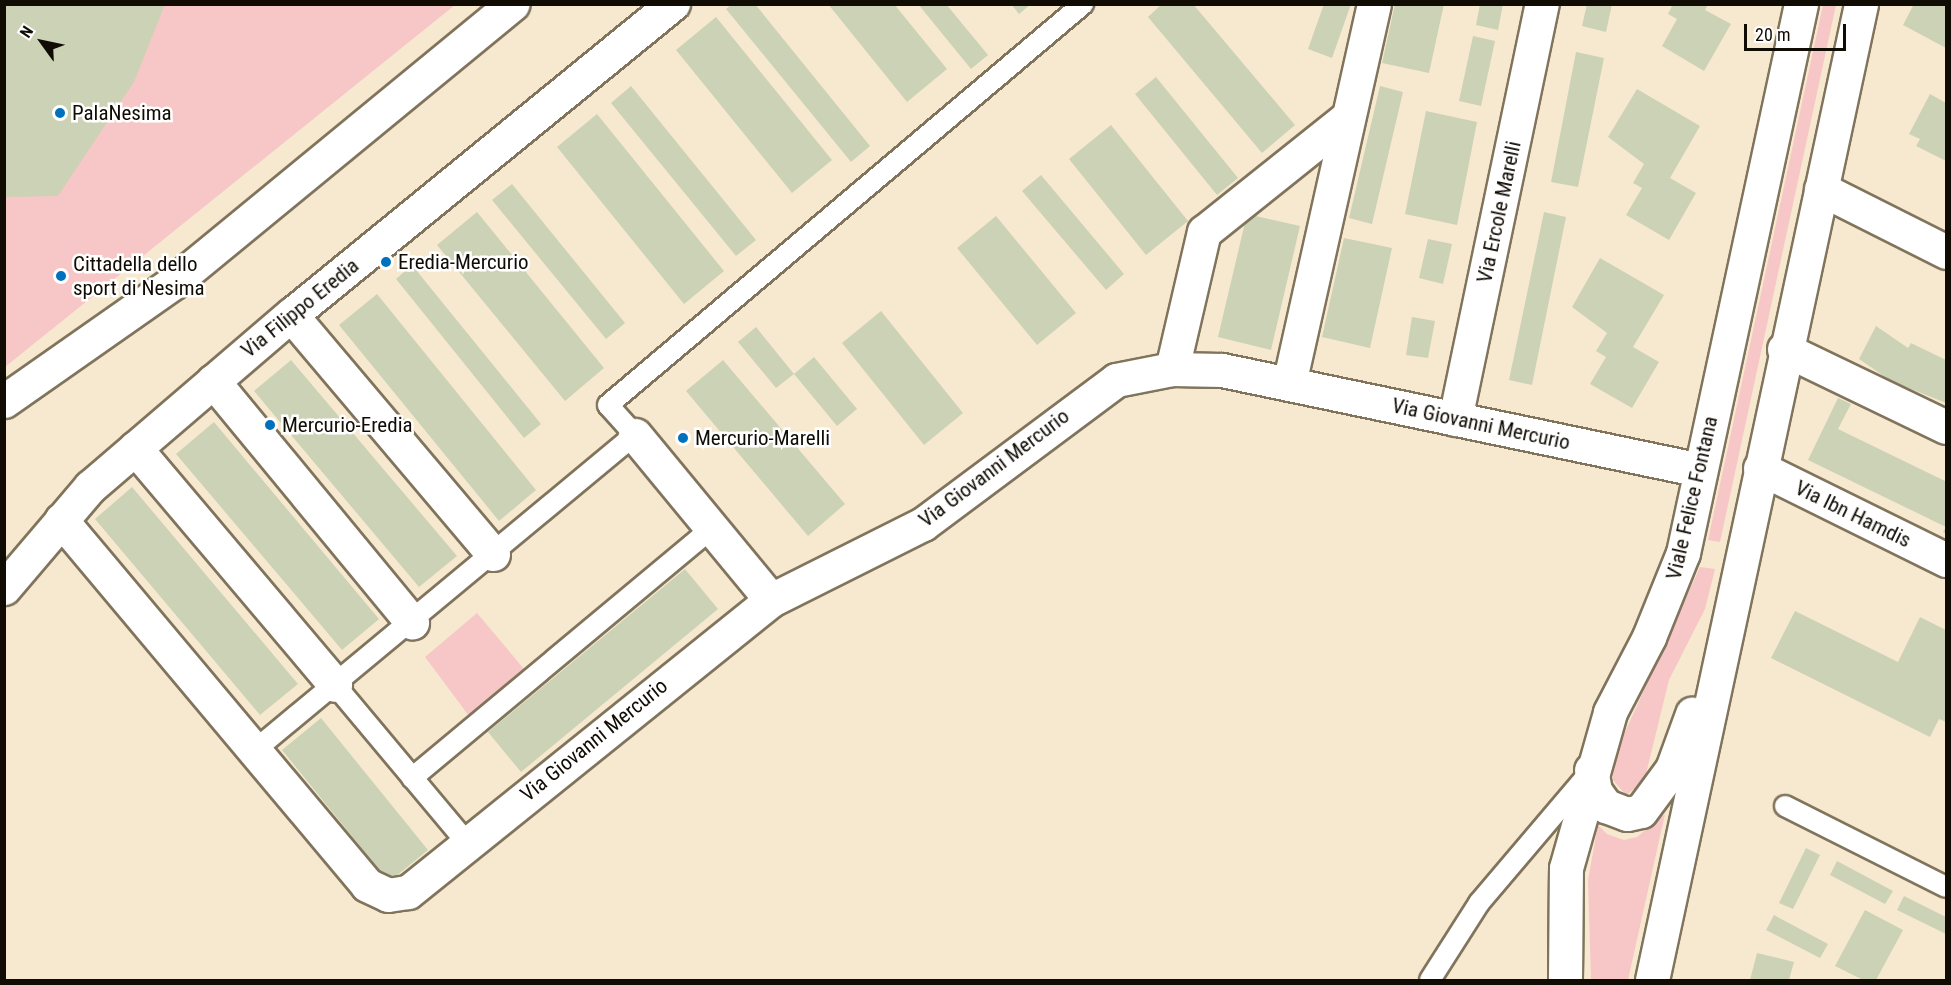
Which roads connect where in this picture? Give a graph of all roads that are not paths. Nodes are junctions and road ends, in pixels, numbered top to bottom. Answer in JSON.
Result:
{"nodes":[{"id":1,"x":513,"y":4,"type":"edge"},
{"id":2,"x":673,"y":4,"type":"edge"},
{"id":3,"x":1083,"y":4,"type":"edge"},
{"id":4,"x":1374,"y":4,"type":"edge"},
{"id":5,"x":1542,"y":4,"type":"edge"},
{"id":6,"x":1801,"y":4,"type":"edge"},
{"id":7,"x":1861,"y":4,"type":"edge"},
{"id":8,"x":1348,"y":117,"type":"junction"},
{"id":9,"x":1821,"y":189,"type":"junction"},
{"id":10,"x":1947,"y":252,"type":"edge"},
{"id":11,"x":291,"y":315,"type":"junction"},
{"id":12,"x":1784,"y":349,"type":"junction"},
{"id":13,"x":1172,"y":369,"type":"junction"},
{"id":14,"x":213,"y":381,"type":"junction"},
{"id":15,"x":1289,"y":384,"type":"junction"},
{"id":16,"x":4,"y":400,"type":"edge"},
{"id":17,"x":1455,"y":419,"type":"junction"},
{"id":18,"x":1947,"y":427,"type":"edge"},
{"id":19,"x":635,"y":435,"type":"junction"},
{"id":20,"x":135,"y":448,"type":"junction"},
{"id":21,"x":1760,"y":468,"type":"junction"},
{"id":22,"x":1700,"y":470,"type":"junction"},
{"id":23,"x":61,"y":520,"type":"junction"},
{"id":24,"x":712,"y":528,"type":"junction"},
{"id":25,"x":493,"y":554,"type":"junction"},
{"id":26,"x":1947,"y":560,"type":"edge"},
{"id":27,"x":4,"y":588,"type":"edge"},
{"id":28,"x":771,"y":600,"type":"junction"},
{"id":29,"x":1733,"y":609,"type":"junction"},
{"id":30,"x":412,"y":622,"type":"junction"},
{"id":31,"x":335,"y":685,"type":"junction"},
{"id":32,"x":255,"y":750,"type":"junction"},
{"id":33,"x":1591,"y":770,"type":"junction"},
{"id":34,"x":412,"y":778,"type":"junction"},
{"id":35,"x":1785,"y":806,"type":"dead end"},
{"id":36,"x":466,"y":843,"type":"junction"},
{"id":37,"x":1947,"y":887,"type":"edge"},
{"id":38,"x":1430,"y":981,"type":"edge"},
{"id":39,"x":1565,"y":981,"type":"edge"},
{"id":40,"x":1652,"y":981,"type":"edge"}],
"edges":[{"from":1,"to":16,"type":"street"},
{"from":2,"to":11,"type":"street","name":"Via Filippo Eredia"},
{"from":3,"to":19,"type":"lane"},
{"from":4,"to":8,"type":"street"},
{"from":5,"to":17,"type":"street","name":"Via Ercole Marelli"},
{"from":6,"to":22,"type":"street","name":"Viale Felice Fontana"},
{"from":7,"to":9,"type":"street"},
{"from":8,"to":13,"type":"street"},
{"from":8,"to":15,"type":"street"},
{"from":9,"to":10,"type":"street"},
{"from":9,"to":12,"type":"street"},
{"from":11,"to":14,"type":"street","name":"Via Filippo Eredia"},
{"from":11,"to":25,"type":"street"},
{"from":12,"to":18,"type":"street"},
{"from":12,"to":21,"type":"street"},
{"from":13,"to":15,"type":"street","name":"Via Giovanni Mercurio"},
{"from":13,"to":28,"type":"street","name":"Via Giovanni Mercurio"},
{"from":14,"to":20,"type":"street","name":"Via Filippo Eredia"},
{"from":14,"to":30,"type":"street"},
{"from":15,"to":17,"type":"street","name":"Via Giovanni Mercurio"},
{"from":17,"to":22,"type":"street","name":"Via Giovanni Mercurio"},
{"from":19,"to":24,"type":"street"},
{"from":19,"to":25,"type":"lane"},
{"from":20,"to":23,"type":"street","name":"Via Filippo Eredia"},
{"from":20,"to":31,"type":"street"},
{"from":21,"to":26,"type":"street","name":"Via Ibn Hamdis"},
{"from":21,"to":29,"type":"street"},
{"from":22,"to":33,"type":"street","name":"Viale Felice Fontana"},
{"from":23,"to":27,"type":"street","name":"Via Filippo Eredia"},
{"from":23,"to":32,"type":"street"},
{"from":24,"to":28,"type":"street"},
{"from":24,"to":34,"type":"lane"},
{"from":25,"to":30,"type":"lane"},
{"from":28,"to":36,"type":"street","name":"Via Giovanni Mercurio"},
{"from":29,"to":33,"type":"street"},
{"from":29,"to":40,"type":"street"},
{"from":30,"to":31,"type":"lane"},
{"from":31,"to":32,"type":"lane"},
{"from":31,"to":34,"type":"lane"},
{"from":32,"to":36,"type":"street","name":"Via Giovanni Mercurio"},
{"from":33,"to":38,"type":"lane"},
{"from":33,"to":39,"type":"street","name":"Viale Felice Fontana"},
{"from":34,"to":36,"type":"lane"},
{"from":35,"to":37,"type":"lane"}]}
